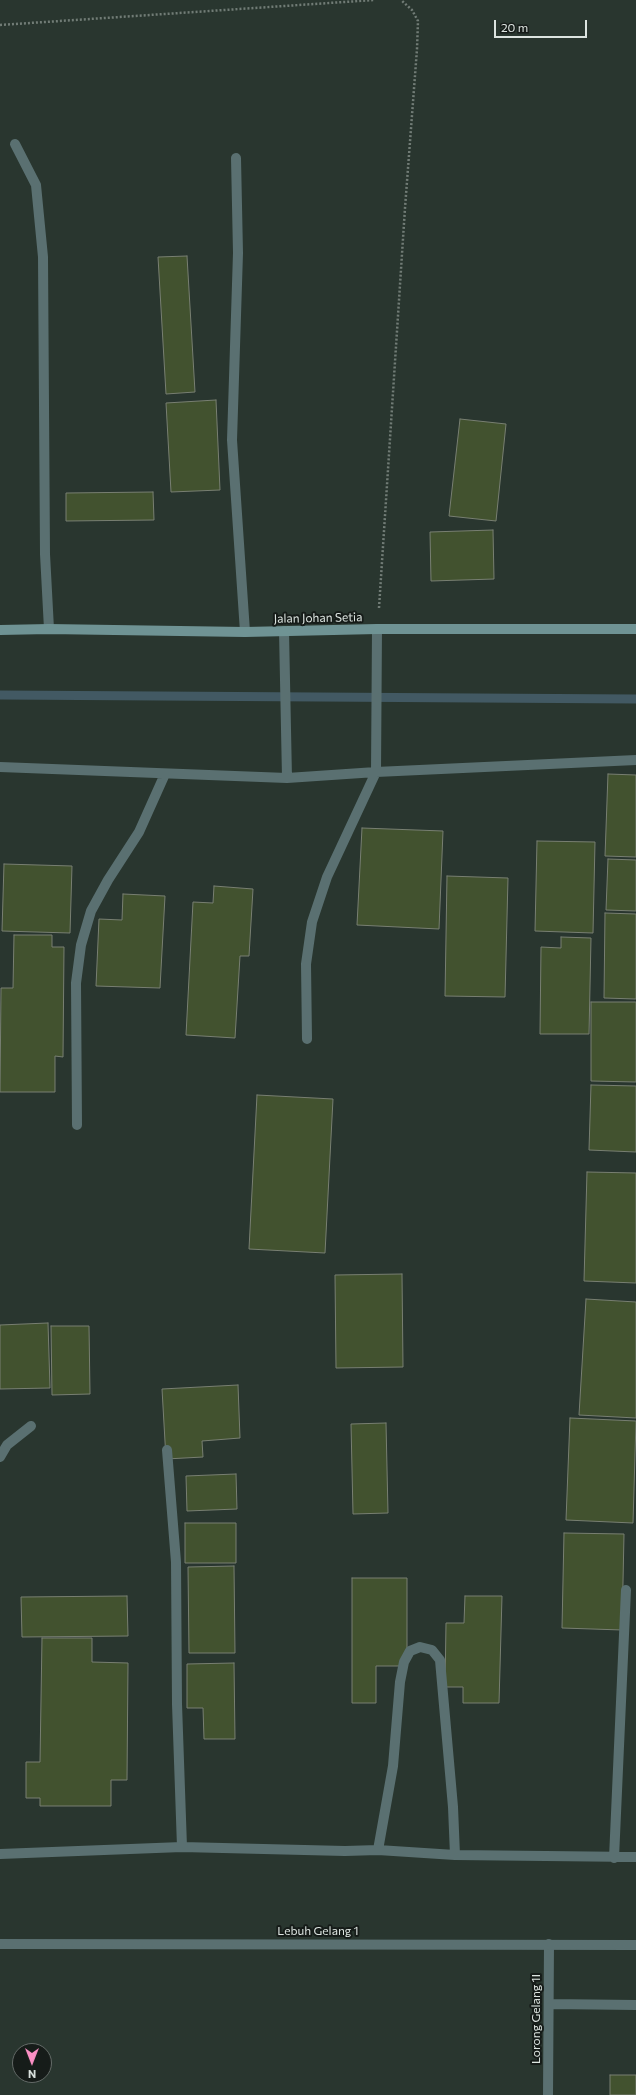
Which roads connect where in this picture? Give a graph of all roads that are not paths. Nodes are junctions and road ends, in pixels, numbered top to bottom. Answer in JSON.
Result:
{"nodes":[{"id":1,"x":15,"y":144,"type":"dead end"},
{"id":2,"x":236,"y":158,"type":"dead end"},
{"id":3,"x":49,"y":629,"type":"junction"},
{"id":4,"x":377,"y":629,"type":"junction"},
{"id":5,"x":636,"y":629,"type":"edge"},
{"id":6,"x":0,"y":630,"type":"edge"},
{"id":7,"x":284,"y":631,"type":"junction"},
{"id":8,"x":244,"y":632,"type":"junction"},
{"id":9,"x":636,"y":760,"type":"edge"},
{"id":10,"x":0,"y":766,"type":"edge"},
{"id":11,"x":376,"y":772,"type":"junction"},
{"id":12,"x":164,"y":774,"type":"junction"},
{"id":13,"x":287,"y":778,"type":"junction"},
{"id":14,"x":308,"y":1039,"type":"dead end"},
{"id":15,"x":77,"y":1125,"type":"dead end"},
{"id":16,"x":31,"y":1426,"type":"dead end"},
{"id":17,"x":167,"y":1450,"type":"dead end"},
{"id":18,"x":0,"y":1457,"type":"edge"},
{"id":19,"x":626,"y":1590,"type":"dead end"},
{"id":20,"x":182,"y":1847,"type":"junction"},
{"id":21,"x":378,"y":1850,"type":"junction"},
{"id":22,"x":0,"y":1854,"type":"edge"},
{"id":23,"x":455,"y":1855,"type":"junction"},
{"id":24,"x":636,"y":1857,"type":"edge"},
{"id":25,"x":614,"y":1858,"type":"junction"},
{"id":26,"x":0,"y":1944,"type":"edge"},
{"id":27,"x":549,"y":1944,"type":"junction"},
{"id":28,"x":636,"y":1945,"type":"edge"},
{"id":29,"x":548,"y":2004,"type":"junction"},
{"id":30,"x":636,"y":2005,"type":"edge"},
{"id":31,"x":548,"y":2095,"type":"edge"}],
"edges":[{"from":1,"to":3,"type":"street"},
{"from":2,"to":8,"type":"street"},
{"from":3,"to":6,"type":"main road","name":"Jalan Johan Setia"},
{"from":3,"to":8,"type":"main road","name":"Jalan Johan Setia"},
{"from":4,"to":5,"type":"main road","name":"Jalan Johan Setia"},
{"from":4,"to":7,"type":"main road","name":"Jalan Johan Setia"},
{"from":4,"to":11,"type":"street"},
{"from":7,"to":8,"type":"main road","name":"Jalan Johan Setia"},
{"from":7,"to":13,"type":"street"},
{"from":9,"to":11,"type":"street"},
{"from":10,"to":12,"type":"street"},
{"from":11,"to":13,"type":"street"},
{"from":11,"to":14,"type":"street"},
{"from":12,"to":13,"type":"street"},
{"from":12,"to":15,"type":"street"},
{"from":16,"to":18,"type":"street"},
{"from":17,"to":20,"type":"street"},
{"from":19,"to":25,"type":"street"},
{"from":20,"to":21,"type":"street"},
{"from":20,"to":22,"type":"street"},
{"from":21,"to":23,"type":"street"},
{"from":21,"to":23,"type":"street"},
{"from":23,"to":25,"type":"street"},
{"from":24,"to":25,"type":"street"},
{"from":26,"to":27,"type":"street","name":"Lebuh Gelang 1"},
{"from":27,"to":28,"type":"street","name":"Lebuh Gelang 1"},
{"from":27,"to":29,"type":"street","name":"Lorong Gelang 1I"},
{"from":29,"to":30,"type":"street"},
{"from":29,"to":31,"type":"street","name":"Lorong Gelang 1I"}]}
